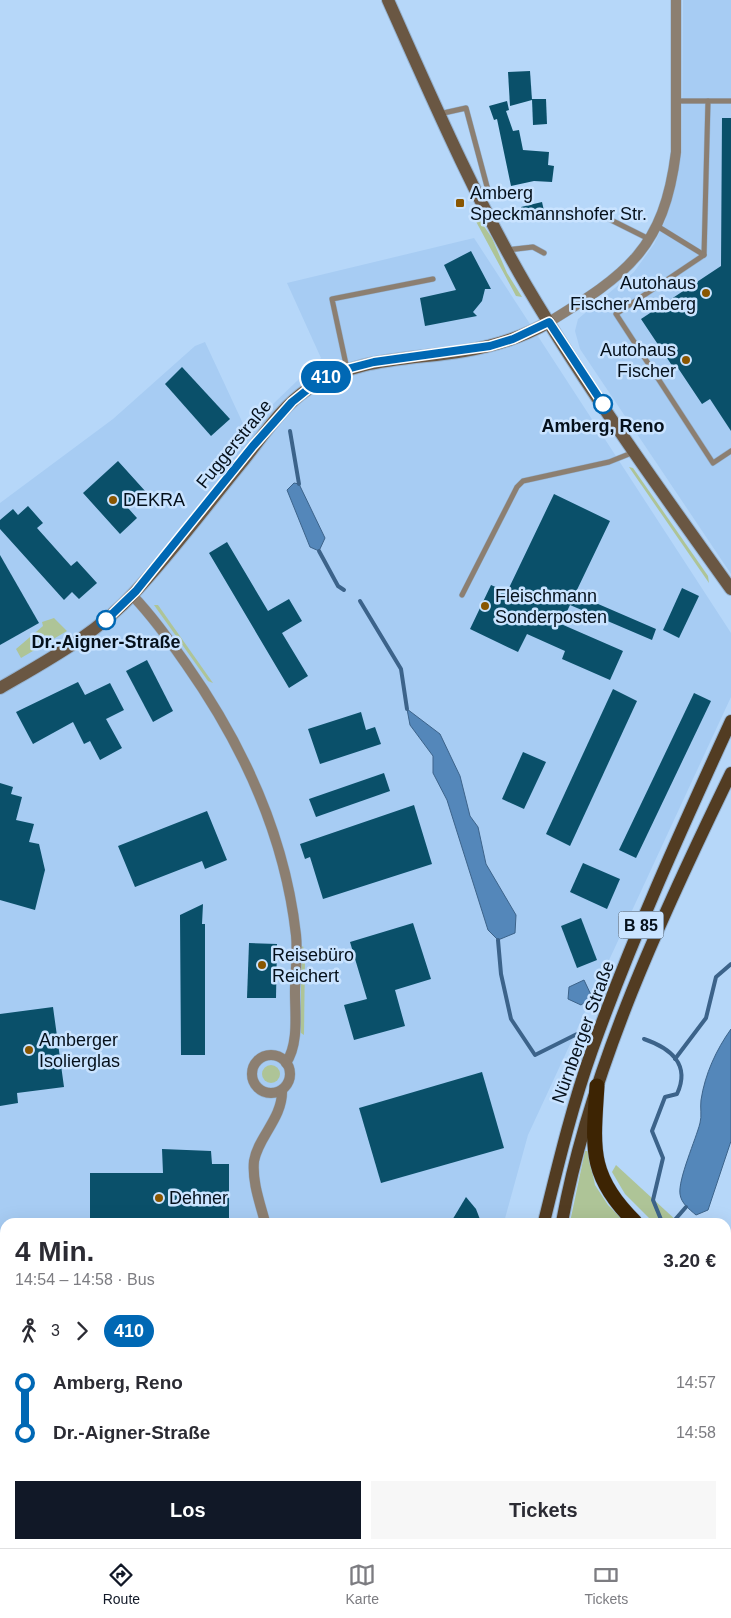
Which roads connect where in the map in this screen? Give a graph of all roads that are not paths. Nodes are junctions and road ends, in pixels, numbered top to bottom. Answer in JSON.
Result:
{"nodes":[{"id":1,"x":388,"y":0,"type":"edge"},
{"id":2,"x":676,"y":0,"type":"edge"},
{"id":3,"x":708,"y":101,"type":"junction"},
{"id":4,"x":731,"y":101,"type":"edge"},
{"id":5,"x":677,"y":102,"type":"junction"},
{"id":6,"x":439,"y":114,"type":"junction"},
{"id":7,"x":480,"y":197,"type":"junction"},
{"id":8,"x":609,"y":219,"type":"dead end"},
{"id":9,"x":657,"y":226,"type":"junction"},
{"id":10,"x":650,"y":239,"type":"junction"},
{"id":11,"x":507,"y":250,"type":"junction"},
{"id":12,"x":544,"y":254,"type":"dead end"},
{"id":13,"x":704,"y":254,"type":"junction"},
{"id":14,"x":434,"y":279,"type":"dead end"},
{"id":15,"x":549,"y":322,"type":"junction"},
{"id":16,"x":347,"y":369,"type":"junction"},
{"id":17,"x":731,"y":451,"type":"edge"},
{"id":18,"x":635,"y":452,"type":"junction"},
{"id":19,"x":731,"y":589,"type":"edge"},
{"id":20,"x":462,"y":594,"type":"dead end"},
{"id":21,"x":132,"y":596,"type":"junction"},
{"id":22,"x":0,"y":688,"type":"edge"},
{"id":23,"x":731,"y":721,"type":"edge"},
{"id":24,"x":731,"y":773,"type":"edge"},
{"id":25,"x":286,"y":1062,"type":"junction"},
{"id":26,"x":598,"y":1086,"type":"junction"},
{"id":27,"x":282,"y":1090,"type":"junction"},
{"id":28,"x":264,"y":1218,"type":"edge"},
{"id":29,"x":545,"y":1218,"type":"edge"},
{"id":30,"x":563,"y":1218,"type":"edge"},
{"id":31,"x":631,"y":1218,"type":"edge"}],
"edges":[{"from":1,"to":6,"type":"street"},
{"from":2,"to":5,"type":"street"},
{"from":3,"to":4,"type":"lane"},
{"from":3,"to":5,"type":"lane"},
{"from":3,"to":13,"type":"lane"},
{"from":5,"to":9,"type":"street"},
{"from":6,"to":7,"type":"street"},
{"from":6,"to":7,"type":"lane"},
{"from":7,"to":11,"type":"street"},
{"from":8,"to":10,"type":"lane"},
{"from":9,"to":10,"type":"street"},
{"from":9,"to":13,"type":"lane"},
{"from":10,"to":15,"type":"street"},
{"from":11,"to":12,"type":"lane"},
{"from":11,"to":15,"type":"street"},
{"from":13,"to":17,"type":"lane"},
{"from":14,"to":16,"type":"lane"},
{"from":15,"to":16,"type":"street","name":"Fuggerstraße"},
{"from":15,"to":18,"type":"street"},
{"from":16,"to":21,"type":"street","name":"Fuggerstraße"},
{"from":18,"to":19,"type":"street"},
{"from":18,"to":20,"type":"lane"},
{"from":21,"to":22,"type":"street","name":"Fuggerstraße"},
{"from":21,"to":25,"type":"street"},
{"from":23,"to":29,"type":"main road","name":"Nürnberger Straße","number":"B 85"},
{"from":24,"to":26,"type":"main road","name":"Nürnberger Straße","number":"B 85"},
{"from":25,"to":27,"type":"street"},
{"from":25,"to":27,"type":"street"},
{"from":26,"to":30,"type":"main road","name":"Nürnberger Straße","number":"B 85"},
{"from":26,"to":31,"type":"highway"},
{"from":27,"to":28,"type":"street"}]}
